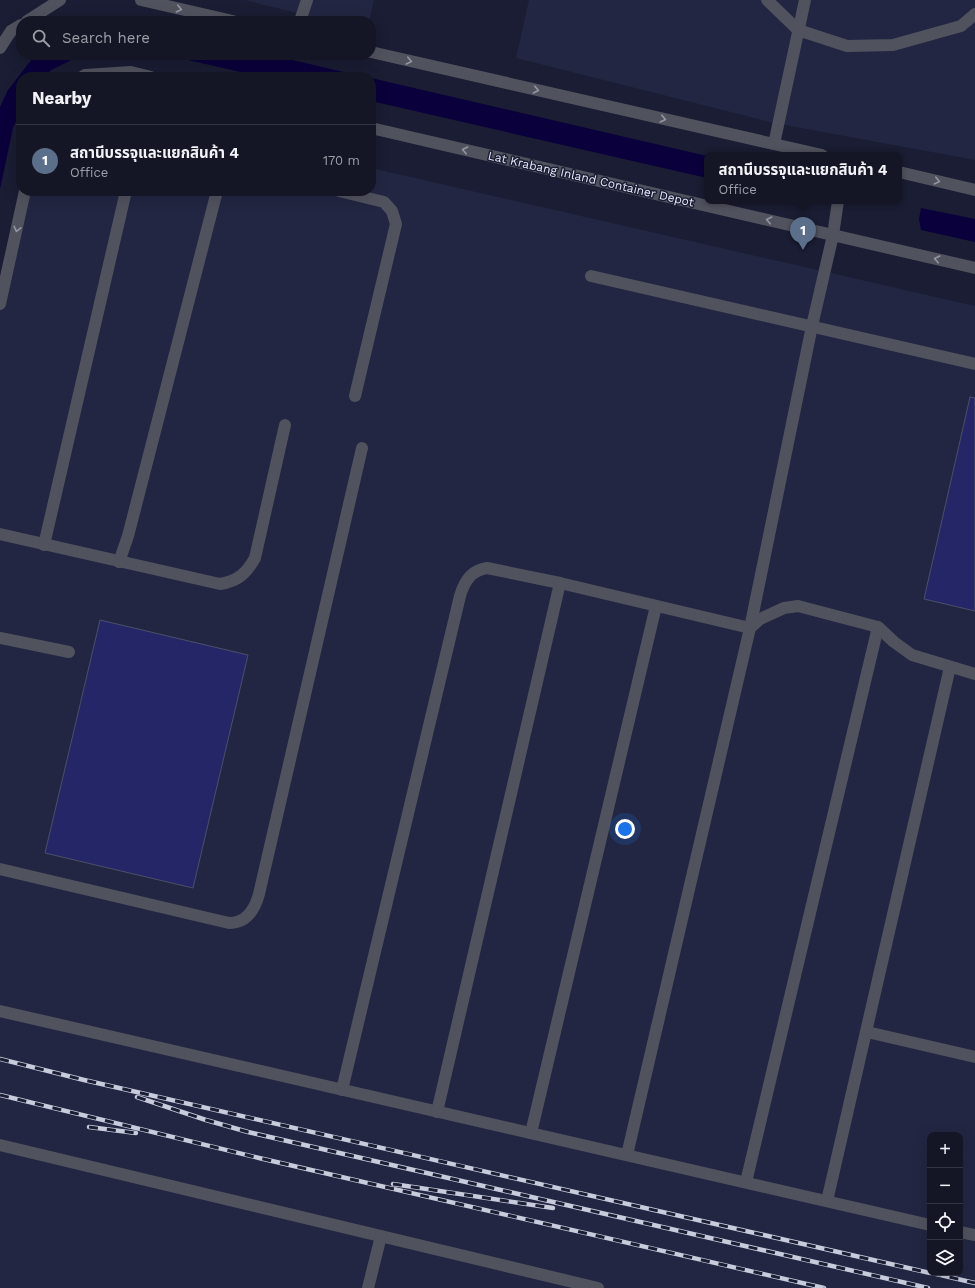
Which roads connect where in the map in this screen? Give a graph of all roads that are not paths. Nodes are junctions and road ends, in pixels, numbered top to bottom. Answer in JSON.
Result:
{"nodes":[{"id":1,"x":60,"y":0,"type":"edge"},
{"id":2,"x":141,"y":0,"type":"edge"},
{"id":3,"x":307,"y":0,"type":"edge"},
{"id":4,"x":767,"y":0,"type":"edge"},
{"id":5,"x":805,"y":0,"type":"edge"},
{"id":6,"x":975,"y":14,"type":"edge"},
{"id":7,"x":35,"y":16,"type":"edge"},
{"id":8,"x":211,"y":16,"type":"edge"},
{"id":9,"x":302,"y":16,"type":"edge"},
{"id":10,"x":16,"y":28,"type":"edge"},
{"id":11,"x":798,"y":30,"type":"junction"},
{"id":12,"x":0,"y":48,"type":"edge"},
{"id":13,"x":376,"y":53,"type":"edge"},
{"id":14,"x":376,"y":129,"type":"edge"},
{"id":15,"x":774,"y":144,"type":"junction"},
{"id":16,"x":809,"y":152,"type":"edge"},
{"id":17,"x":902,"y":173,"type":"edge"},
{"id":18,"x":975,"y":190,"type":"edge"},
{"id":19,"x":25,"y":196,"type":"edge"},
{"id":20,"x":125,"y":196,"type":"edge"},
{"id":21,"x":216,"y":196,"type":"edge"},
{"id":22,"x":359,"y":196,"type":"edge"},
{"id":23,"x":838,"y":204,"type":"edge"},
{"id":24,"x":833,"y":235,"type":"junction"},
{"id":25,"x":975,"y":268,"type":"edge"},
{"id":26,"x":591,"y":276,"type":"dead end"},
{"id":27,"x":0,"y":304,"type":"edge"},
{"id":28,"x":812,"y":326,"type":"junction"},
{"id":29,"x":975,"y":364,"type":"edge"},
{"id":30,"x":355,"y":396,"type":"dead end"},
{"id":31,"x":285,"y":425,"type":"dead end"},
{"id":32,"x":362,"y":448,"type":"dead end"},
{"id":33,"x":0,"y":534,"type":"edge"},
{"id":34,"x":44,"y":545,"type":"junction"},
{"id":35,"x":119,"y":562,"type":"junction"},
{"id":36,"x":560,"y":583,"type":"junction"},
{"id":37,"x":656,"y":606,"type":"junction"},
{"id":38,"x":878,"y":627,"type":"junction"},
{"id":39,"x":750,"y":628,"type":"junction"},
{"id":40,"x":0,"y":638,"type":"edge"},
{"id":41,"x":69,"y":652,"type":"dead end"},
{"id":42,"x":950,"y":667,"type":"junction"},
{"id":43,"x":975,"y":674,"type":"edge"},
{"id":44,"x":0,"y":869,"type":"edge"},
{"id":45,"x":0,"y":1011,"type":"edge"},
{"id":46,"x":867,"y":1032,"type":"junction"},
{"id":47,"x":975,"y":1057,"type":"edge"},
{"id":48,"x":342,"y":1090,"type":"junction"},
{"id":49,"x":437,"y":1112,"type":"junction"},
{"id":50,"x":531,"y":1133,"type":"junction"},
{"id":51,"x":0,"y":1145,"type":"edge"},
{"id":52,"x":627,"y":1155,"type":"junction"},
{"id":53,"x":746,"y":1182,"type":"junction"},
{"id":54,"x":827,"y":1201,"type":"junction"},
{"id":55,"x":927,"y":1224,"type":"edge"},
{"id":56,"x":963,"y":1233,"type":"edge"},
{"id":57,"x":975,"y":1235,"type":"edge"},
{"id":58,"x":381,"y":1236,"type":"junction"},
{"id":59,"x":368,"y":1288,"type":"edge"},
{"id":60,"x":598,"y":1288,"type":"edge"}],
"edges":[{"from":1,"to":7,"type":"street"},
{"from":2,"to":8,"type":"street","one_way":true},
{"from":3,"to":9,"type":"street"},
{"from":4,"to":11,"type":"street"},
{"from":5,"to":11,"type":"street"},
{"from":6,"to":11,"type":"street"},
{"from":10,"to":12,"type":"street"},
{"from":11,"to":15,"type":"street"},
{"from":13,"to":15,"type":"street","one_way":true},
{"from":24,"to":14,"type":"street","name":"Lat Krabang Inland Container Depot","one_way":true},
{"from":15,"to":16,"type":"street"},
{"from":17,"to":18,"type":"street","one_way":true},
{"from":19,"to":27,"type":"street","one_way":true},
{"from":20,"to":34,"type":"street"},
{"from":21,"to":35,"type":"street"},
{"from":22,"to":30,"type":"street"},
{"from":23,"to":24,"type":"street"},
{"from":25,"to":24,"type":"street","name":"Lat Krabang Inland Container Depot","one_way":true},
{"from":24,"to":28,"type":"street"},
{"from":26,"to":28,"type":"street"},
{"from":28,"to":29,"type":"street"},
{"from":28,"to":39,"type":"street"},
{"from":31,"to":35,"type":"street"},
{"from":32,"to":44,"type":"street"},
{"from":33,"to":34,"type":"street"},
{"from":34,"to":35,"type":"street"},
{"from":36,"to":37,"type":"street"},
{"from":36,"to":48,"type":"street"},
{"from":36,"to":49,"type":"street"},
{"from":37,"to":39,"type":"street"},
{"from":37,"to":50,"type":"street"},
{"from":38,"to":39,"type":"street"},
{"from":38,"to":42,"type":"street"},
{"from":38,"to":53,"type":"street"},
{"from":39,"to":52,"type":"street"},
{"from":40,"to":41,"type":"street"},
{"from":42,"to":43,"type":"street"},
{"from":42,"to":46,"type":"street"},
{"from":45,"to":48,"type":"street"},
{"from":46,"to":47,"type":"street"},
{"from":46,"to":54,"type":"street"},
{"from":48,"to":49,"type":"street"},
{"from":49,"to":50,"type":"street"},
{"from":50,"to":52,"type":"street"},
{"from":51,"to":58,"type":"street"},
{"from":52,"to":53,"type":"street"},
{"from":53,"to":54,"type":"street"},
{"from":54,"to":55,"type":"street"},
{"from":56,"to":57,"type":"street"},
{"from":58,"to":59,"type":"street"},
{"from":58,"to":60,"type":"street"}]}
